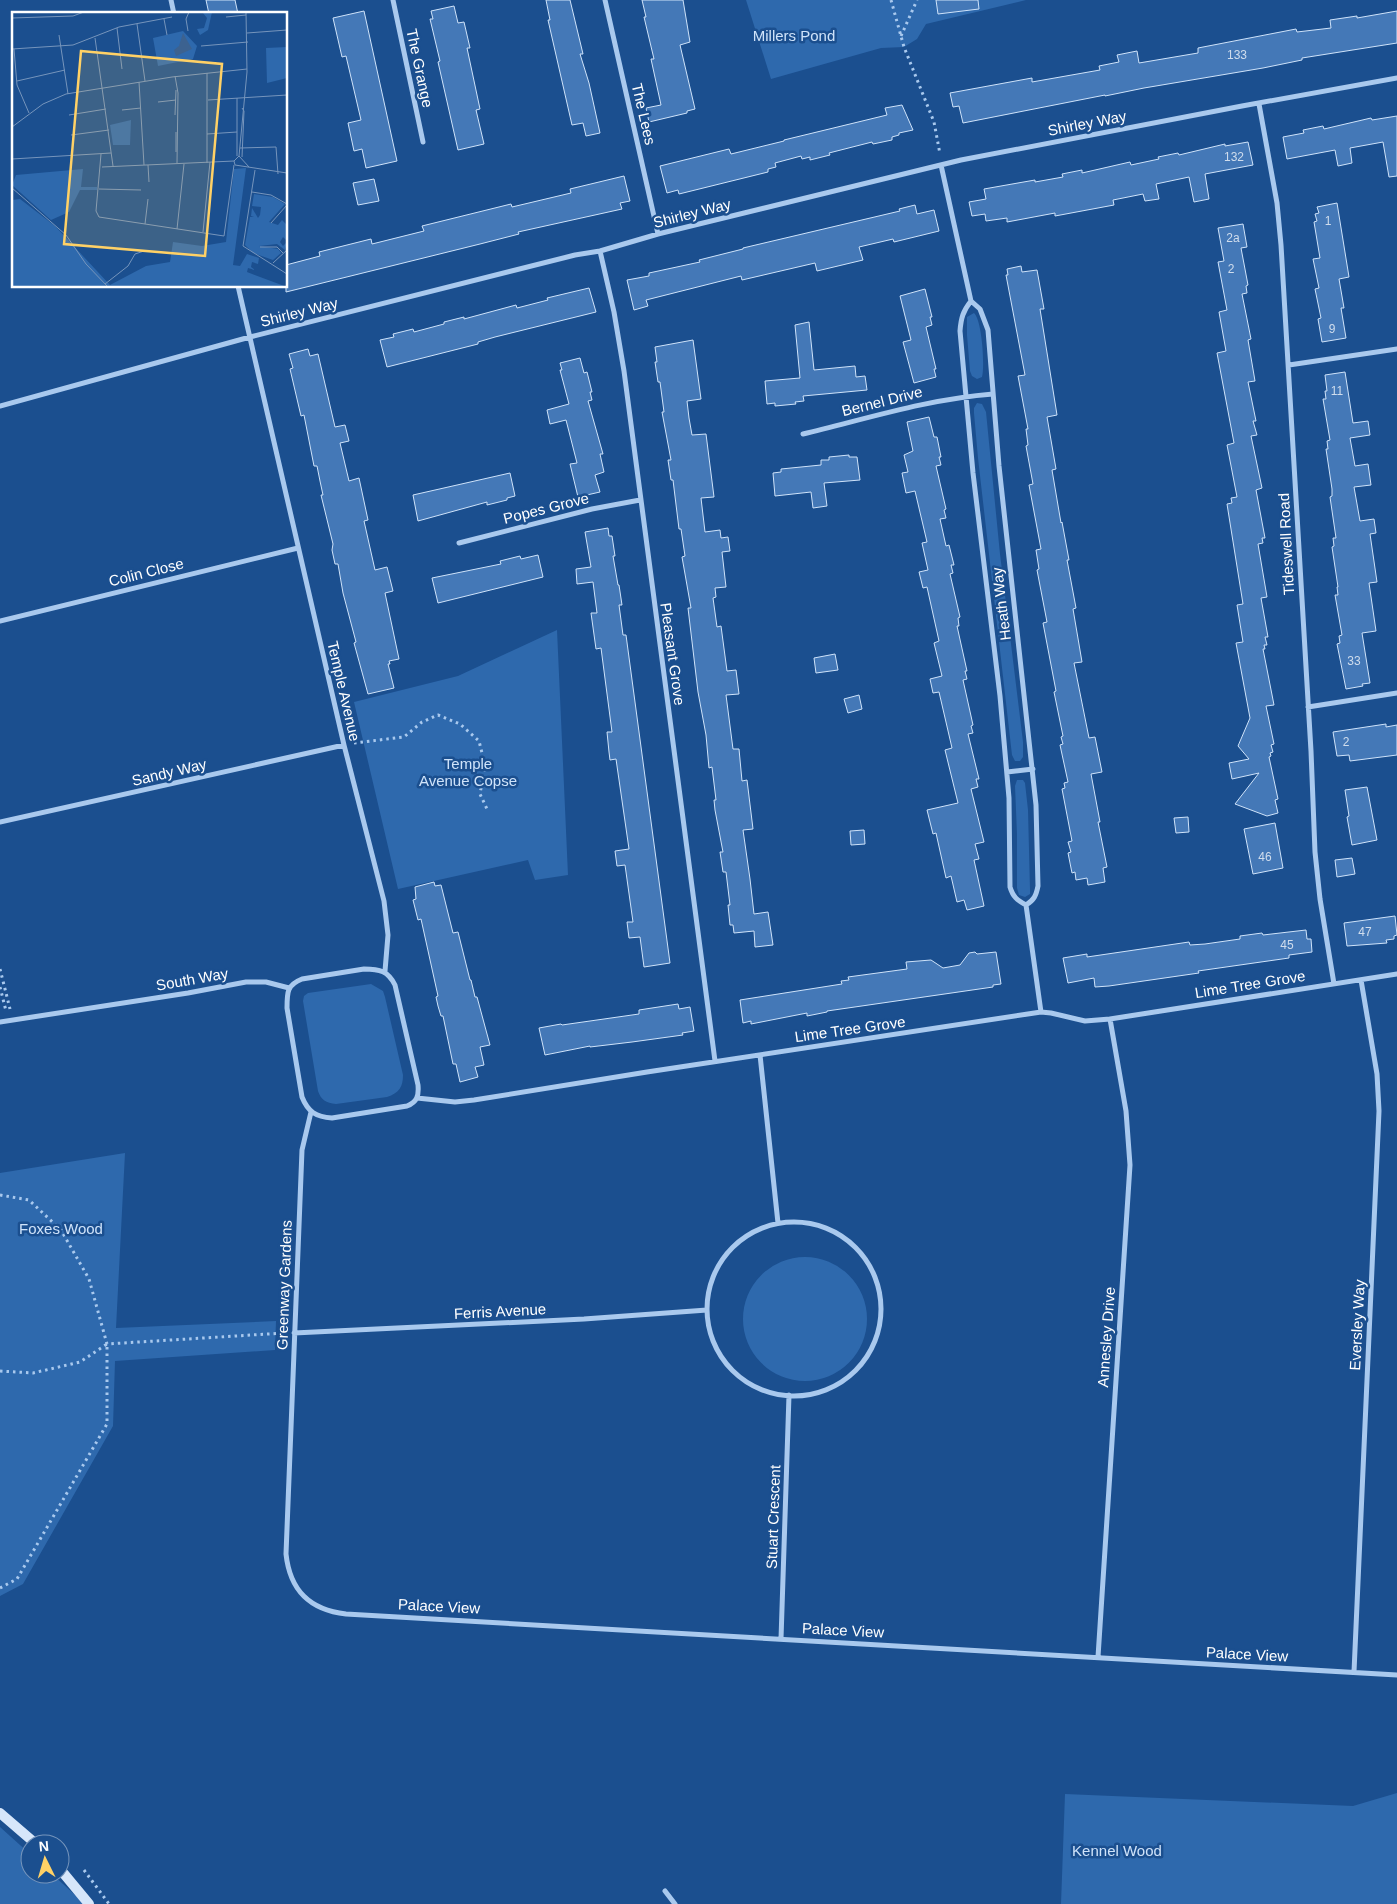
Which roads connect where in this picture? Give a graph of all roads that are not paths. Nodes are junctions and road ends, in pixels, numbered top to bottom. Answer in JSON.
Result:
{"nodes":[{"id":1,"x":393,"y":0,"type":"edge"},
{"id":2,"x":605,"y":0,"type":"edge"},
{"id":3,"x":1397,"y":78,"type":"edge"},
{"id":4,"x":1259,"y":104,"type":"junction"},
{"id":5,"x":423,"y":142,"type":"dead end"},
{"id":6,"x":941,"y":165,"type":"junction"},
{"id":7,"x":658,"y":234,"type":"junction"},
{"id":8,"x":600,"y":251,"type":"junction"},
{"id":9,"x":238,"y":288,"type":"edge"},
{"id":10,"x":971,"y":301,"type":"junction"},
{"id":11,"x":250,"y":337,"type":"junction"},
{"id":12,"x":1397,"y":350,"type":"edge"},
{"id":13,"x":1289,"y":365,"type":"junction"},
{"id":14,"x":992,"y":394,"type":"junction"},
{"id":15,"x":967,"y":396,"type":"junction"},
{"id":16,"x":0,"y":406,"type":"edge"},
{"id":17,"x":803,"y":434,"type":"dead end"},
{"id":18,"x":640,"y":500,"type":"junction"},
{"id":19,"x":459,"y":543,"type":"dead end"},
{"id":20,"x":298,"y":548,"type":"junction"},
{"id":21,"x":0,"y":621,"type":"edge"},
{"id":22,"x":1397,"y":693,"type":"edge"},
{"id":23,"x":1308,"y":707,"type":"junction"},
{"id":24,"x":344,"y":745,"type":"junction"},
{"id":25,"x":1033,"y":770,"type":"junction"},
{"id":26,"x":1007,"y":772,"type":"junction"},
{"id":27,"x":0,"y":822,"type":"edge"},
{"id":28,"x":1026,"y":905,"type":"junction"},
{"id":29,"x":384,"y":971,"type":"junction"},
{"id":30,"x":1397,"y":974,"type":"edge"},
{"id":31,"x":1361,"y":980,"type":"junction"},
{"id":32,"x":1334,"y":984,"type":"junction"},
{"id":33,"x":289,"y":988,"type":"junction"},
{"id":34,"x":1041,"y":1012,"type":"junction"},
{"id":35,"x":1110,"y":1019,"type":"junction"},
{"id":36,"x":0,"y":1022,"type":"edge"},
{"id":37,"x":760,"y":1055,"type":"junction"},
{"id":38,"x":715,"y":1061,"type":"junction"},
{"id":39,"x":417,"y":1098,"type":"junction"},
{"id":40,"x":311,"y":1112,"type":"junction"},
{"id":41,"x":778,"y":1223,"type":"junction"},
{"id":42,"x":707,"y":1310,"type":"junction"},
{"id":43,"x":294,"y":1333,"type":"junction"},
{"id":44,"x":789,"y":1395,"type":"junction"},
{"id":45,"x":297,"y":1587,"type":"joint"},
{"id":46,"x":781,"y":1639,"type":"junction"},
{"id":47,"x":1098,"y":1657,"type":"junction"},
{"id":48,"x":1354,"y":1672,"type":"junction"},
{"id":49,"x":1397,"y":1675,"type":"edge"},
{"id":50,"x":0,"y":1812,"type":"edge"},
{"id":51,"x":25,"y":1834,"type":"edge"},
{"id":52,"x":70,"y":1881,"type":"edge"},
{"id":53,"x":665,"y":1890,"type":"dead end"},
{"id":54,"x":89,"y":1904,"type":"edge"},
{"id":55,"x":675,"y":1904,"type":"edge"}],
"edges":[{"from":1,"to":5,"type":"street","name":"The Grange"},
{"from":2,"to":7,"type":"street","name":"The Lees"},
{"from":3,"to":4,"type":"street","name":"Shirley Way"},
{"from":4,"to":6,"type":"street","name":"Shirley Way"},
{"from":4,"to":13,"type":"street","name":"Tideswell Road"},
{"from":6,"to":7,"type":"street","name":"Shirley Way"},
{"from":6,"to":10,"type":"street","name":"Heath Way"},
{"from":7,"to":8,"type":"street","name":"Shirley Way"},
{"from":8,"to":11,"type":"street","name":"Shirley Way"},
{"from":8,"to":18,"type":"street","name":"Pleasant Grove"},
{"from":9,"to":11,"type":"street","name":"Temple Avenue"},
{"from":10,"to":14,"type":"street","name":"Heath Way"},
{"from":10,"to":15,"type":"street","name":"Heath Way"},
{"from":11,"to":16,"type":"street","name":"Shirley Way"},
{"from":11,"to":20,"type":"street","name":"Temple Avenue"},
{"from":12,"to":13,"type":"street"},
{"from":13,"to":23,"type":"street","name":"Tideswell Road"},
{"from":14,"to":15,"type":"street","name":"Bernel Drive"},
{"from":14,"to":25,"type":"street","name":"Heath Way"},
{"from":15,"to":17,"type":"street","name":"Bernel Drive"},
{"from":15,"to":26,"type":"street","name":"Heath Way"},
{"from":18,"to":19,"type":"street","name":"Popes Grove"},
{"from":18,"to":38,"type":"street","name":"Pleasant Grove"},
{"from":20,"to":21,"type":"street","name":"Colin Close"},
{"from":20,"to":24,"type":"street","name":"Temple Avenue"},
{"from":22,"to":23,"type":"street"},
{"from":23,"to":32,"type":"street","name":"Tideswell Road"},
{"from":24,"to":27,"type":"street","name":"Sandy Way"},
{"from":24,"to":29,"type":"street","name":"Temple Avenue"},
{"from":25,"to":26,"type":"street"},
{"from":25,"to":28,"type":"street","name":"Heath Way"},
{"from":26,"to":28,"type":"street","name":"Heath Way"},
{"from":28,"to":34,"type":"street"},
{"from":29,"to":33,"type":"street"},
{"from":29,"to":39,"type":"street"},
{"from":30,"to":31,"type":"street","name":"Lime Tree Grove"},
{"from":31,"to":32,"type":"street","name":"Lime Tree Grove"},
{"from":31,"to":48,"type":"street","name":"Eversley Way"},
{"from":32,"to":35,"type":"street","name":"Lime Tree Grove"},
{"from":33,"to":36,"type":"street","name":"South Way"},
{"from":33,"to":40,"type":"street"},
{"from":34,"to":35,"type":"street","name":"Lime Tree Grove"},
{"from":34,"to":37,"type":"street","name":"Lime Tree Grove"},
{"from":35,"to":47,"type":"street","name":"Annesley Drive"},
{"from":37,"to":38,"type":"street","name":"Lime Tree Grove"},
{"from":37,"to":41,"type":"street"},
{"from":38,"to":39,"type":"street","name":"Lime Tree Grove"},
{"from":39,"to":40,"type":"street"},
{"from":40,"to":43,"type":"street","name":"Greenway Gardens"},
{"from":41,"to":42,"type":"street"},
{"from":41,"to":44,"type":"street"},
{"from":42,"to":43,"type":"street","name":"Ferris Avenue"},
{"from":42,"to":44,"type":"street"},
{"from":43,"to":45,"type":"street","name":"Greenway Gardens"},
{"from":44,"to":46,"type":"street","name":"Stuart Crescent"},
{"from":45,"to":46,"type":"street","name":"Palace View"},
{"from":46,"to":47,"type":"street","name":"Palace View"},
{"from":47,"to":48,"type":"street","name":"Palace View"},
{"from":48,"to":49,"type":"street","name":"Palace View"},
{"from":50,"to":51,"type":"street"},
{"from":52,"to":54,"type":"street"},
{"from":53,"to":55,"type":"street"}]}
